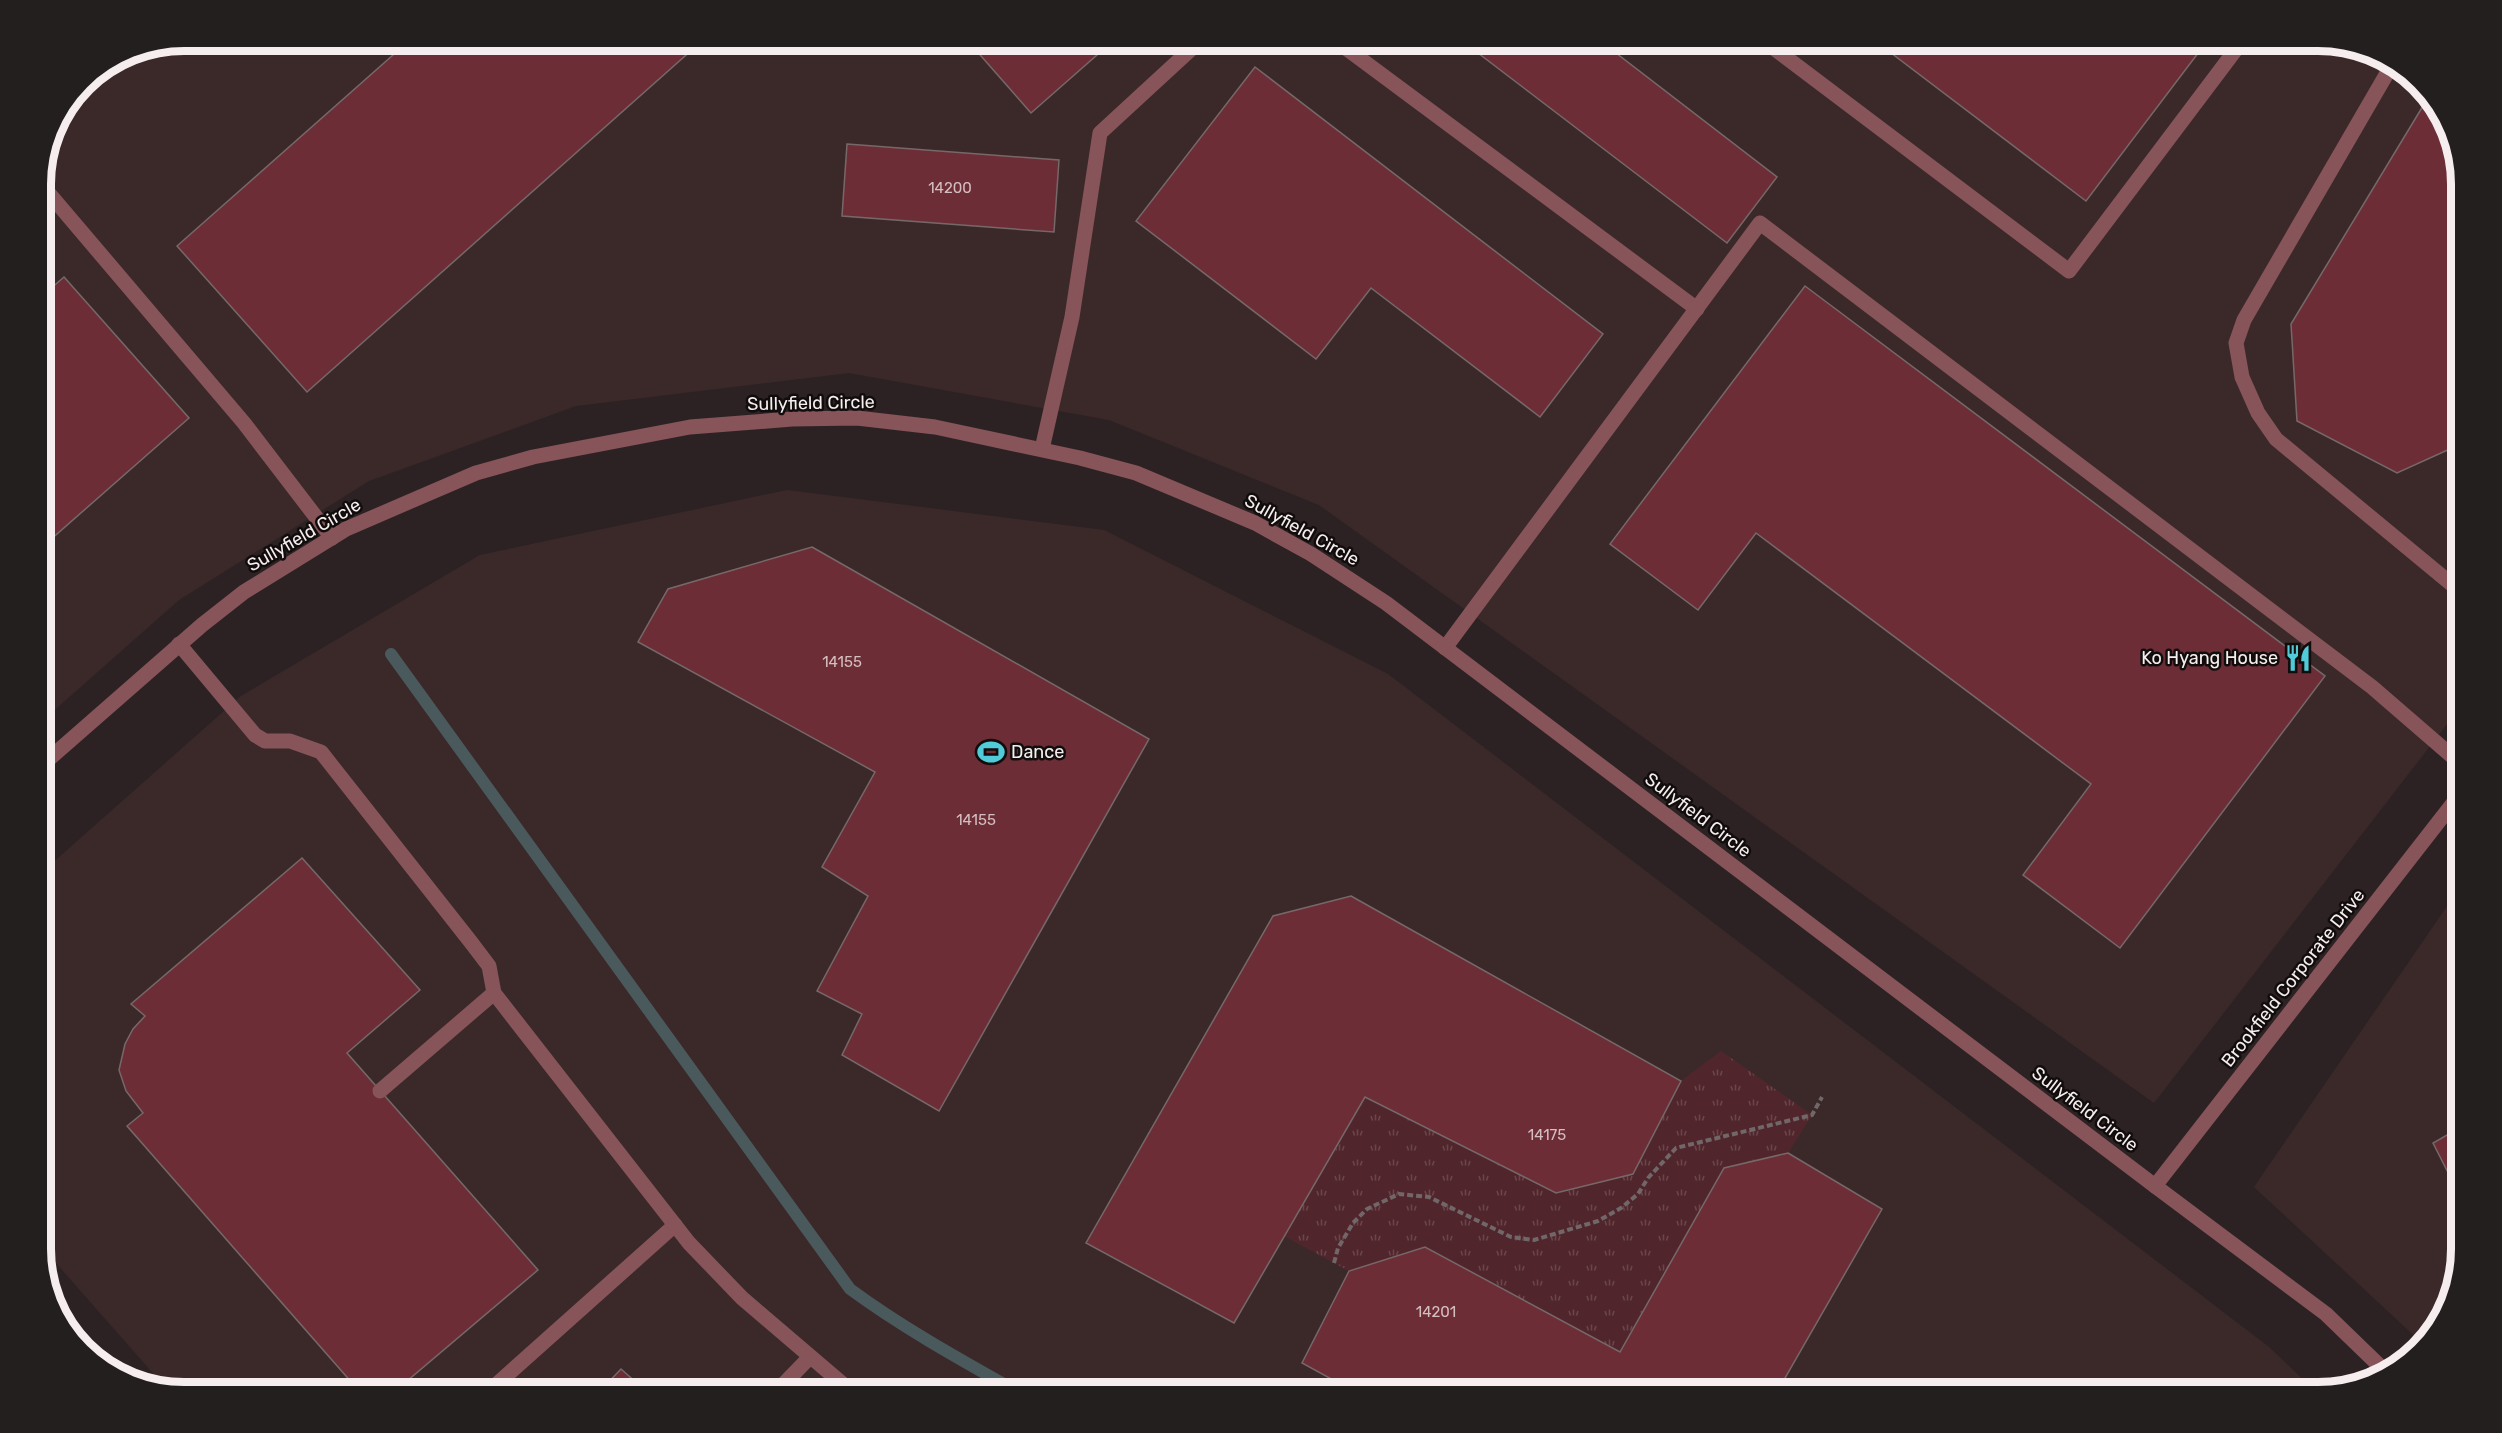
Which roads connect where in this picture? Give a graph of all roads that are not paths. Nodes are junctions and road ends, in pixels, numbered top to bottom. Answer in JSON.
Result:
{"nodes":[{"id":1,"x":1189,"y":51,"type":"edge"},
{"id":2,"x":1350,"y":51,"type":"edge"},
{"id":3,"x":1778,"y":51,"type":"edge"},
{"id":4,"x":2234,"y":51,"type":"edge"},
{"id":5,"x":2388,"y":72,"type":"edge"},
{"id":6,"x":51,"y":196,"type":"edge"},
{"id":7,"x":1697,"y":309,"type":"junction"},
{"id":8,"x":1042,"y":448,"type":"junction"},
{"id":9,"x":332,"y":538,"type":"junction"},
{"id":10,"x":2451,"y":578,"type":"edge"},
{"id":11,"x":2449,"y":581,"type":"joint"},
{"id":12,"x":179,"y":644,"type":"junction"},
{"id":13,"x":1445,"y":648,"type":"junction"},
{"id":14,"x":51,"y":756,"type":"edge"},
{"id":15,"x":2451,"y":756,"type":"edge"},
{"id":16,"x":2451,"y":806,"type":"edge"},
{"id":17,"x":494,"y":993,"type":"junction"},
{"id":18,"x":381,"y":1091,"type":"dead end"},
{"id":19,"x":2155,"y":1186,"type":"junction"},
{"id":20,"x":675,"y":1225,"type":"junction"},
{"id":21,"x":809,"y":1358,"type":"junction"},
{"id":22,"x":2380,"y":1366,"type":"edge"},
{"id":23,"x":499,"y":1382,"type":"edge"},
{"id":24,"x":786,"y":1382,"type":"edge"},
{"id":25,"x":839,"y":1382,"type":"edge"}],
"edges":[{"from":1,"to":8,"type":"street"},
{"from":2,"to":7,"type":"street"},
{"from":3,"to":4,"type":"street"},
{"from":5,"to":11,"type":"street"},
{"from":6,"to":9,"type":"street"},
{"from":7,"to":13,"type":"street"},
{"from":7,"to":15,"type":"street"},
{"from":8,"to":9,"type":"street","name":"Sullyfield Circle"},
{"from":8,"to":13,"type":"street","name":"Sullyfield Circle"},
{"from":9,"to":12,"type":"street","name":"Sullyfield Circle"},
{"from":10,"to":11,"type":"street"},
{"from":12,"to":14,"type":"street","name":"Sullyfield Circle"},
{"from":12,"to":17,"type":"street"},
{"from":13,"to":19,"type":"street","name":"Sullyfield Circle"},
{"from":16,"to":19,"type":"street","name":"Brookfield Corporate Drive"},
{"from":17,"to":18,"type":"street"},
{"from":17,"to":20,"type":"street"},
{"from":19,"to":22,"type":"street","name":"Sullyfield Circle"},
{"from":20,"to":21,"type":"street"},
{"from":20,"to":23,"type":"street"},
{"from":21,"to":24,"type":"street"},
{"from":21,"to":25,"type":"street"}]}
